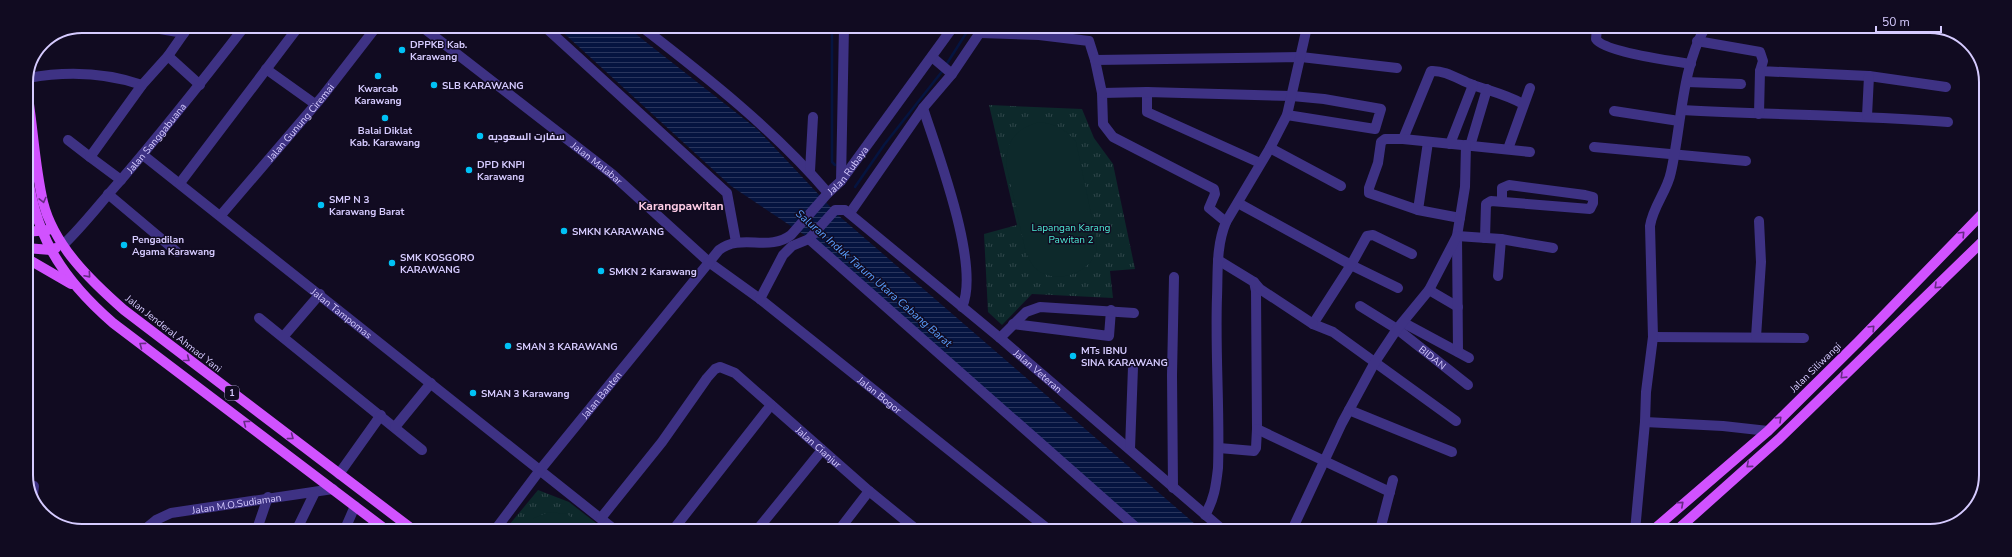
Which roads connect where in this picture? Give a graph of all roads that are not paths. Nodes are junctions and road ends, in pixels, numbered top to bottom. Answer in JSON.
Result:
{"nodes":[{"id":1,"x":184,"y":33,"type":"edge"},
{"id":2,"x":240,"y":33,"type":"edge"},
{"id":3,"x":291,"y":33,"type":"edge"},
{"id":4,"x":371,"y":33,"type":"edge"},
{"id":5,"x":430,"y":33,"type":"edge"},
{"id":6,"x":552,"y":33,"type":"edge"},
{"id":7,"x":650,"y":33,"type":"edge"},
{"id":8,"x":844,"y":33,"type":"edge"},
{"id":9,"x":949,"y":33,"type":"edge"},
{"id":10,"x":980,"y":33,"type":"edge"},
{"id":11,"x":1049,"y":33,"type":"edge"},
{"id":12,"x":1306,"y":33,"type":"edge"},
{"id":13,"x":1597,"y":33,"type":"edge"},
{"id":14,"x":1702,"y":33,"type":"edge"},
{"id":15,"x":1697,"y":41,"type":"junction"},
{"id":16,"x":168,"y":56,"type":"junction"},
{"id":17,"x":1301,"y":57,"type":"junction"},
{"id":18,"x":934,"y":60,"type":"junction"},
{"id":19,"x":1095,"y":60,"type":"junction"},
{"id":20,"x":1691,"y":64,"type":"junction"},
{"id":21,"x":1397,"y":68,"type":"dead end"},
{"id":22,"x":266,"y":69,"type":"junction"},
{"id":23,"x":1760,"y":70,"type":"junction"},
{"id":24,"x":951,"y":73,"type":"junction"},
{"id":25,"x":1869,"y":76,"type":"junction"},
{"id":26,"x":34,"y":77,"type":"edge"},
{"id":27,"x":1687,"y":82,"type":"junction"},
{"id":28,"x":1741,"y":84,"type":"dead end"},
{"id":29,"x":142,"y":85,"type":"junction"},
{"id":30,"x":200,"y":85,"type":"junction"},
{"id":31,"x":1472,"y":85,"type":"junction"},
{"id":32,"x":1946,"y":87,"type":"dead end"},
{"id":33,"x":1530,"y":88,"type":"dead end"},
{"id":34,"x":1487,"y":89,"type":"junction"},
{"id":35,"x":1147,"y":92,"type":"junction"},
{"id":36,"x":1102,"y":93,"type":"junction"},
{"id":37,"x":1292,"y":96,"type":"junction"},
{"id":38,"x":315,"y":104,"type":"junction"},
{"id":39,"x":1523,"y":104,"type":"junction"},
{"id":40,"x":922,"y":108,"type":"junction"},
{"id":41,"x":1682,"y":110,"type":"junction"},
{"id":42,"x":1614,"y":111,"type":"dead end"},
{"id":43,"x":1759,"y":114,"type":"junction"},
{"id":44,"x":1287,"y":115,"type":"junction"},
{"id":45,"x":813,"y":116,"type":"dead end"},
{"id":46,"x":1867,"y":116,"type":"junction"},
{"id":47,"x":1679,"y":121,"type":"junction"},
{"id":48,"x":1948,"y":122,"type":"dead end"},
{"id":49,"x":33,"y":139,"type":"edge"},
{"id":50,"x":1402,"y":139,"type":"junction"},
{"id":51,"x":68,"y":140,"type":"dead end"},
{"id":52,"x":1428,"y":142,"type":"junction"},
{"id":53,"x":1450,"y":144,"type":"junction"},
{"id":54,"x":1468,"y":146,"type":"junction"},
{"id":55,"x":1594,"y":147,"type":"dead end"},
{"id":56,"x":1270,"y":148,"type":"junction"},
{"id":57,"x":1508,"y":149,"type":"junction"},
{"id":58,"x":1530,"y":152,"type":"dead end"},
{"id":59,"x":143,"y":155,"type":"junction"},
{"id":60,"x":1674,"y":155,"type":"junction"},
{"id":61,"x":90,"y":156,"type":"junction"},
{"id":62,"x":1746,"y":161,"type":"dead end"},
{"id":63,"x":1260,"y":163,"type":"junction"},
{"id":64,"x":810,"y":171,"type":"junction"},
{"id":65,"x":121,"y":180,"type":"junction"},
{"id":66,"x":841,"y":181,"type":"junction"},
{"id":67,"x":180,"y":183,"type":"junction"},
{"id":68,"x":1341,"y":186,"type":"dead end"},
{"id":69,"x":108,"y":194,"type":"junction"},
{"id":70,"x":826,"y":196,"type":"junction"},
{"id":71,"x":1502,"y":201,"type":"junction"},
{"id":72,"x":1238,"y":202,"type":"junction"},
{"id":73,"x":33,"y":207,"type":"edge"},
{"id":74,"x":1418,"y":210,"type":"junction"},
{"id":75,"x":850,"y":213,"type":"junction"},
{"id":76,"x":221,"y":215,"type":"junction"},
{"id":77,"x":1979,"y":216,"type":"edge"},
{"id":78,"x":1460,"y":218,"type":"junction"},
{"id":79,"x":1759,"y":221,"type":"dead end"},
{"id":80,"x":1226,"y":222,"type":"junction"},
{"id":81,"x":55,"y":229,"type":"junction"},
{"id":82,"x":33,"y":232,"type":"edge"},
{"id":83,"x":42,"y":232,"type":"junction"},
{"id":84,"x":1457,"y":236,"type":"junction"},
{"id":85,"x":1485,"y":238,"type":"junction"},
{"id":86,"x":809,"y":239,"type":"junction"},
{"id":87,"x":1501,"y":239,"type":"junction"},
{"id":88,"x":736,"y":242,"type":"junction"},
{"id":89,"x":63,"y":245,"type":"junction"},
{"id":90,"x":1979,"y":245,"type":"edge"},
{"id":91,"x":1553,"y":248,"type":"dead end"},
{"id":92,"x":33,"y":249,"type":"edge"},
{"id":93,"x":51,"y":250,"type":"junction"},
{"id":94,"x":177,"y":252,"type":"dead end"},
{"id":95,"x":1412,"y":254,"type":"dead end"},
{"id":96,"x":1218,"y":260,"type":"junction"},
{"id":97,"x":33,"y":262,"type":"edge"},
{"id":98,"x":710,"y":263,"type":"junction"},
{"id":99,"x":1351,"y":265,"type":"junction"},
{"id":100,"x":1498,"y":276,"type":"dead end"},
{"id":101,"x":1174,"y":277,"type":"dead end"},
{"id":102,"x":1254,"y":282,"type":"junction"},
{"id":103,"x":73,"y":284,"type":"junction"},
{"id":104,"x":1398,"y":288,"type":"dead end"},
{"id":105,"x":1429,"y":290,"type":"junction"},
{"id":106,"x":320,"y":294,"type":"junction"},
{"id":107,"x":760,"y":299,"type":"junction"},
{"id":108,"x":1360,"y":306,"type":"dead end"},
{"id":109,"x":962,"y":307,"type":"junction"},
{"id":110,"x":1458,"y":307,"type":"junction"},
{"id":111,"x":1111,"y":310,"type":"junction"},
{"id":112,"x":1134,"y":313,"type":"dead end"},
{"id":113,"x":259,"y":318,"type":"dead end"},
{"id":114,"x":1013,"y":324,"type":"junction"},
{"id":115,"x":1313,"y":324,"type":"junction"},
{"id":116,"x":1400,"y":326,"type":"junction"},
{"id":117,"x":1653,"y":336,"type":"junction"},
{"id":118,"x":283,"y":337,"type":"junction"},
{"id":119,"x":1756,"y":337,"type":"junction"},
{"id":120,"x":1000,"y":338,"type":"junction"},
{"id":121,"x":1804,"y":338,"type":"dead end"},
{"id":122,"x":1458,"y":352,"type":"junction"},
{"id":123,"x":1469,"y":358,"type":"dead end"},
{"id":124,"x":1375,"y":362,"type":"junction"},
{"id":125,"x":1133,"y":367,"type":"dead end"},
{"id":126,"x":431,"y":383,"type":"junction"},
{"id":127,"x":1468,"y":384,"type":"dead end"},
{"id":128,"x":771,"y":405,"type":"junction"},
{"id":129,"x":1349,"y":410,"type":"junction"},
{"id":130,"x":381,"y":416,"type":"junction"},
{"id":131,"x":1456,"y":421,"type":"dead end"},
{"id":132,"x":1645,"y":422,"type":"junction"},
{"id":133,"x":395,"y":427,"type":"junction"},
{"id":134,"x":1257,"y":429,"type":"junction"},
{"id":135,"x":1768,"y":430,"type":"junction"},
{"id":136,"x":1219,"y":448,"type":"junction"},
{"id":137,"x":1130,"y":449,"type":"junction"},
{"id":138,"x":422,"y":450,"type":"dead end"},
{"id":139,"x":822,"y":450,"type":"junction"},
{"id":140,"x":1452,"y":452,"type":"dead end"},
{"id":141,"x":1324,"y":460,"type":"junction"},
{"id":142,"x":540,"y":470,"type":"junction"},
{"id":143,"x":339,"y":474,"type":"junction"},
{"id":144,"x":1393,"y":480,"type":"dead end"},
{"id":145,"x":1173,"y":488,"type":"junction"},
{"id":146,"x":333,"y":489,"type":"junction"},
{"id":147,"x":869,"y":491,"type":"junction"},
{"id":148,"x":315,"y":492,"type":"junction"},
{"id":149,"x":1390,"y":492,"type":"junction"},
{"id":150,"x":268,"y":497,"type":"junction"},
{"id":151,"x":355,"y":506,"type":"junction"},
{"id":152,"x":1206,"y":515,"type":"junction"},
{"id":153,"x":601,"y":518,"type":"junction"},
{"id":154,"x":151,"y":524,"type":"edge"},
{"id":155,"x":259,"y":524,"type":"edge"},
{"id":156,"x":299,"y":524,"type":"edge"},
{"id":157,"x":347,"y":524,"type":"edge"},
{"id":158,"x":378,"y":524,"type":"edge"},
{"id":159,"x":404,"y":524,"type":"edge"},
{"id":160,"x":500,"y":524,"type":"edge"},
{"id":161,"x":608,"y":524,"type":"edge"},
{"id":162,"x":678,"y":524,"type":"edge"},
{"id":163,"x":762,"y":524,"type":"edge"},
{"id":164,"x":843,"y":524,"type":"edge"},
{"id":165,"x":910,"y":524,"type":"edge"},
{"id":166,"x":1041,"y":524,"type":"edge"},
{"id":167,"x":1132,"y":524,"type":"edge"},
{"id":168,"x":1216,"y":524,"type":"edge"},
{"id":169,"x":1295,"y":524,"type":"edge"},
{"id":170,"x":1382,"y":524,"type":"edge"},
{"id":171,"x":1635,"y":524,"type":"edge"},
{"id":172,"x":1660,"y":524,"type":"edge"},
{"id":173,"x":1684,"y":524,"type":"edge"}],
"edges":[{"from":1,"to":16,"type":"street"},
{"from":2,"to":30,"type":"street","name":"Jalan Sanggabuana"},
{"from":3,"to":22,"type":"street"},
{"from":4,"to":38,"type":"street","name":"Jalan Gunung Ciremai"},
{"from":5,"to":98,"type":"street","name":"Jalan Malabar"},
{"from":6,"to":88,"type":"street"},
{"from":7,"to":64,"type":"street"},
{"from":8,"to":66,"type":"street"},
{"from":9,"to":18,"type":"street","name":"Jalan Rubaya"},
{"from":10,"to":24,"type":"street"},
{"from":11,"to":19,"type":"street"},
{"from":12,"to":17,"type":"street"},
{"from":13,"to":20,"type":"street"},
{"from":14,"to":15,"type":"street"},
{"from":15,"to":20,"type":"street"},
{"from":15,"to":23,"type":"street"},
{"from":16,"to":29,"type":"street"},
{"from":16,"to":30,"type":"street"},
{"from":17,"to":19,"type":"street"},
{"from":17,"to":21,"type":"street"},
{"from":17,"to":37,"type":"street"},
{"from":18,"to":24,"type":"street"},
{"from":18,"to":66,"type":"street","name":"Jalan Rubaya"},
{"from":19,"to":36,"type":"street"},
{"from":20,"to":27,"type":"street"},
{"from":22,"to":38,"type":"street"},
{"from":22,"to":67,"type":"street"},
{"from":23,"to":25,"type":"street"},
{"from":23,"to":43,"type":"street"},
{"from":24,"to":40,"type":"street"},
{"from":25,"to":32,"type":"street"},
{"from":25,"to":46,"type":"street"},
{"from":26,"to":29,"type":"street"},
{"from":27,"to":28,"type":"street"},
{"from":27,"to":41,"type":"street"},
{"from":29,"to":61,"type":"street"},
{"from":30,"to":59,"type":"street","name":"Jalan Sanggabuana"},
{"from":31,"to":34,"type":"street"},
{"from":31,"to":50,"type":"street"},
{"from":31,"to":53,"type":"street"},
{"from":33,"to":39,"type":"street"},
{"from":34,"to":39,"type":"street"},
{"from":34,"to":54,"type":"street"},
{"from":35,"to":36,"type":"street"},
{"from":35,"to":37,"type":"street"},
{"from":35,"to":63,"type":"street"},
{"from":36,"to":80,"type":"street"},
{"from":37,"to":44,"type":"street"},
{"from":37,"to":44,"type":"street"},
{"from":38,"to":76,"type":"street","name":"Jalan Gunung Ciremai"},
{"from":39,"to":57,"type":"street"},
{"from":40,"to":75,"type":"street"},
{"from":40,"to":109,"type":"street"},
{"from":41,"to":43,"type":"street"},
{"from":41,"to":47,"type":"street"},
{"from":42,"to":47,"type":"street"},
{"from":43,"to":46,"type":"street"},
{"from":44,"to":56,"type":"street"},
{"from":45,"to":64,"type":"street"},
{"from":46,"to":48,"type":"street"},
{"from":47,"to":60,"type":"street"},
{"from":49,"to":81,"type":"main road","name":"Jalan Jenderal Ahmad Yani","number":"1","one_way":true},
{"from":50,"to":52,"type":"street"},
{"from":50,"to":74,"type":"street"},
{"from":51,"to":61,"type":"street"},
{"from":52,"to":53,"type":"street"},
{"from":52,"to":74,"type":"street"},
{"from":53,"to":54,"type":"street"},
{"from":54,"to":57,"type":"street"},
{"from":54,"to":78,"type":"street"},
{"from":55,"to":60,"type":"street"},
{"from":56,"to":63,"type":"street"},
{"from":56,"to":68,"type":"street"},
{"from":57,"to":58,"type":"street"},
{"from":59,"to":65,"type":"street","name":"Jalan Sanggabuana"},
{"from":59,"to":67,"type":"street","name":"Jalan Tampomas"},
{"from":60,"to":62,"type":"street"},
{"from":60,"to":117,"type":"street"},
{"from":61,"to":65,"type":"street"},
{"from":63,"to":72,"type":"street"},
{"from":64,"to":70,"type":"street"},
{"from":65,"to":69,"type":"street","name":"Jalan Sanggabuana"},
{"from":66,"to":70,"type":"street","name":"Jalan Rubaya"},
{"from":67,"to":76,"type":"street","name":"Jalan Tampomas"},
{"from":69,"to":89,"type":"street","name":"Jalan Sanggabuana"},
{"from":69,"to":94,"type":"street"},
{"from":70,"to":88,"type":"street","name":"Jalan Rubaya"},
{"from":71,"to":71,"type":"street"},
{"from":71,"to":85,"type":"street"},
{"from":72,"to":80,"type":"street"},
{"from":72,"to":99,"type":"street"},
{"from":73,"to":83,"type":"main road","number":"1"},
{"from":74,"to":78,"type":"street"},
{"from":75,"to":86,"type":"street","name":"Jalan Rubaya"},
{"from":75,"to":109,"type":"street","name":"Jalan Veteran"},
{"from":76,"to":106,"type":"street","name":"Jalan Tampomas"},
{"from":135,"to":77,"type":"main road","name":"Jalan Siliwangi","one_way":true},
{"from":78,"to":84,"type":"street"},
{"from":79,"to":119,"type":"street"},
{"from":80,"to":96,"type":"street"},
{"from":81,"to":83,"type":"main road"},
{"from":81,"to":89,"type":"main road","name":"Jalan Jenderal Ahmad Yani","number":"1"},
{"from":82,"to":83,"type":"main road"},
{"from":83,"to":93,"type":"main road","number":"1"},
{"from":84,"to":85,"type":"street"},
{"from":84,"to":105,"type":"street"},
{"from":84,"to":110,"type":"street"},
{"from":85,"to":87,"type":"street"},
{"from":86,"to":107,"type":"street","name":"Jalan Rubaya"},
{"from":86,"to":167,"type":"street"},
{"from":87,"to":91,"type":"street"},
{"from":87,"to":100,"type":"street"},
{"from":88,"to":98,"type":"street","name":"Jalan Rubaya"},
{"from":89,"to":93,"type":"main road"},
{"from":89,"to":143,"type":"main road","name":"Jalan Jenderal Ahmad Yani","number":"1","one_way":true},
{"from":90,"to":173,"type":"main road","one_way":true},
{"from":92,"to":93,"type":"main road"},
{"from":93,"to":103,"type":"main road","number":"1"},
{"from":95,"to":99,"type":"street"},
{"from":96,"to":102,"type":"street"},
{"from":96,"to":136,"type":"street"},
{"from":97,"to":103,"type":"main road"},
{"from":98,"to":107,"type":"street","name":"Jalan Bogor"},
{"from":98,"to":142,"type":"street","name":"Jalan Banten"},
{"from":99,"to":104,"type":"street"},
{"from":99,"to":115,"type":"street"},
{"from":101,"to":145,"type":"street"},
{"from":102,"to":115,"type":"street"},
{"from":102,"to":134,"type":"street"},
{"from":146,"to":103,"type":"main road","number":"1","one_way":true},
{"from":105,"to":110,"type":"street"},
{"from":105,"to":116,"type":"street"},
{"from":106,"to":118,"type":"street"},
{"from":106,"to":126,"type":"street","name":"Jalan Tampomas"},
{"from":107,"to":166,"type":"street","name":"Jalan Bogor"},
{"from":108,"to":116,"type":"street"},
{"from":109,"to":120,"type":"street","name":"Jalan Veteran"},
{"from":110,"to":122,"type":"street"},
{"from":111,"to":112,"type":"street"},
{"from":111,"to":114,"type":"street"},
{"from":111,"to":114,"type":"street"},
{"from":113,"to":118,"type":"street"},
{"from":114,"to":120,"type":"street"},
{"from":115,"to":124,"type":"street"},
{"from":116,"to":122,"type":"street"},
{"from":116,"to":124,"type":"street"},
{"from":116,"to":127,"type":"street","name":"BIDAN"},
{"from":117,"to":119,"type":"street"},
{"from":117,"to":132,"type":"street"},
{"from":118,"to":130,"type":"street"},
{"from":119,"to":121,"type":"street"},
{"from":120,"to":137,"type":"street","name":"Jalan Veteran"},
{"from":122,"to":123,"type":"street"},
{"from":124,"to":129,"type":"street"},
{"from":124,"to":131,"type":"street"},
{"from":125,"to":137,"type":"street"},
{"from":126,"to":133,"type":"street"},
{"from":126,"to":142,"type":"street","name":"Jalan Tampomas"},
{"from":128,"to":139,"type":"street","name":"Jalan Cianjur"},
{"from":128,"to":153,"type":"street","name":"Jalan Cianjur"},
{"from":128,"to":162,"type":"street"},
{"from":129,"to":140,"type":"street"},
{"from":129,"to":141,"type":"street"},
{"from":130,"to":133,"type":"street"},
{"from":130,"to":143,"type":"street"},
{"from":132,"to":135,"type":"street"},
{"from":132,"to":171,"type":"street"},
{"from":133,"to":138,"type":"street"},
{"from":134,"to":136,"type":"street"},
{"from":134,"to":141,"type":"street"},
{"from":172,"to":135,"type":"main road","name":"Jalan Siliwangi","one_way":true},
{"from":136,"to":152,"type":"street"},
{"from":137,"to":145,"type":"street","name":"Jalan Veteran"},
{"from":139,"to":147,"type":"street","name":"Jalan Cianjur"},
{"from":139,"to":163,"type":"street"},
{"from":141,"to":149,"type":"street"},
{"from":141,"to":169,"type":"street"},
{"from":142,"to":153,"type":"street","name":"Jalan Tampomas"},
{"from":142,"to":160,"type":"street","name":"Jalan Banten"},
{"from":143,"to":159,"type":"main road","name":"Jalan Jenderal Ahmad Yani","number":"1"},
{"from":144,"to":149,"type":"street"},
{"from":145,"to":152,"type":"street","name":"Jalan Veteran"},
{"from":146,"to":148,"type":"street","name":"Jalan M.O.Sudiaman"},
{"from":146,"to":151,"type":"main road","number":"1"},
{"from":147,"to":164,"type":"street"},
{"from":147,"to":165,"type":"street","name":"Jalan Cianjur"},
{"from":148,"to":150,"type":"street","name":"Jalan M.O.Sudiaman"},
{"from":148,"to":156,"type":"street"},
{"from":149,"to":170,"type":"street"},
{"from":150,"to":154,"type":"street","name":"Jalan M.O.Sudiaman"},
{"from":150,"to":155,"type":"street"},
{"from":151,"to":157,"type":"street"},
{"from":151,"to":158,"type":"main road","number":"1"},
{"from":152,"to":168,"type":"street","name":"Jalan Veteran"},
{"from":153,"to":161,"type":"street","name":"Jalan Tampomas"}]}
